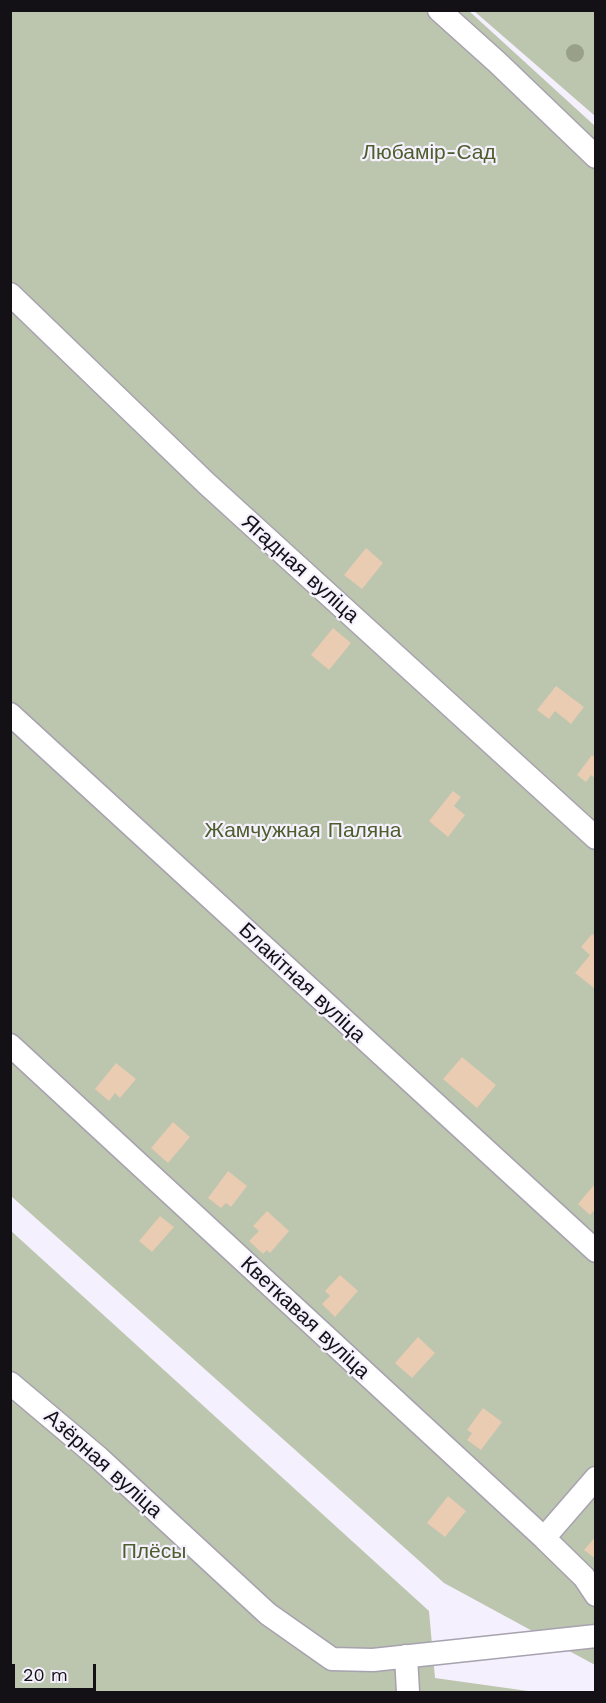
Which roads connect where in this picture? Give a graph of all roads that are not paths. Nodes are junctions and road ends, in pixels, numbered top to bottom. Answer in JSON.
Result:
{"nodes":[{"id":1,"x":439,"y":10,"type":"edge"},
{"id":2,"x":596,"y":157,"type":"edge"},
{"id":3,"x":10,"y":294,"type":"edge"},
{"id":4,"x":10,"y":714,"type":"edge"},
{"id":5,"x":596,"y":838,"type":"edge"},
{"id":6,"x":10,"y":1045,"type":"edge"},
{"id":7,"x":596,"y":1251,"type":"edge"},
{"id":8,"x":10,"y":1383,"type":"edge"},
{"id":9,"x":596,"y":1478,"type":"edge"},
{"id":10,"x":544,"y":1538,"type":"junction"},
{"id":11,"x":596,"y":1595,"type":"edge"},
{"id":12,"x":596,"y":1636,"type":"edge"},
{"id":13,"x":406,"y":1656,"type":"junction"},
{"id":14,"x":408,"y":1692,"type":"edge"}],
"edges":[{"from":1,"to":2,"type":"street"},
{"from":3,"to":5,"type":"street","name":"Ягадная вуліца"},
{"from":4,"to":7,"type":"street","name":"Блакітная вуліца"},
{"from":6,"to":10,"type":"street","name":"Кветкавая вуліца"},
{"from":8,"to":13,"type":"street","name":"Азёрная вуліца"},
{"from":9,"to":10,"type":"street"},
{"from":10,"to":11,"type":"street","name":"Кветкавая вуліца"},
{"from":12,"to":13,"type":"street","name":"Азёрная вуліца"},
{"from":13,"to":14,"type":"street"}]}
